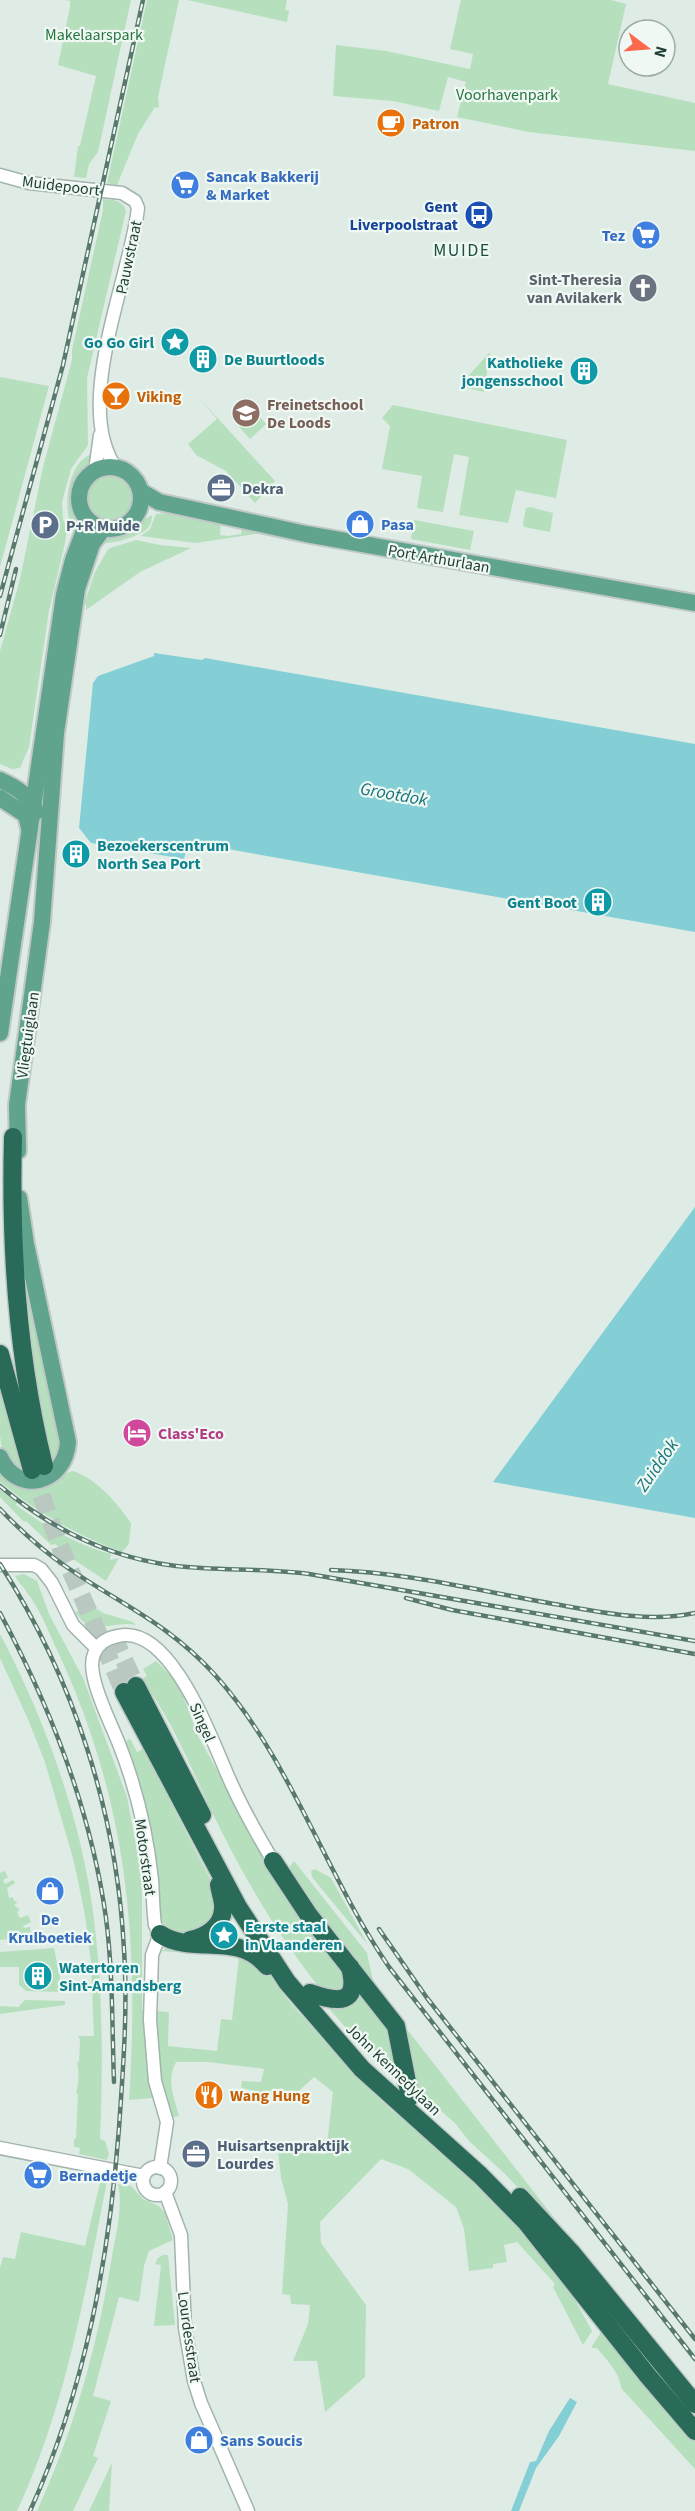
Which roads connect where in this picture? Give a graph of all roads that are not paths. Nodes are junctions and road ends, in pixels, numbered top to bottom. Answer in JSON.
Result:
{"nodes":[{"id":1,"x":0,"y":175,"type":"edge"},
{"id":2,"x":122,"y":193,"type":"joint"},
{"id":3,"x":102,"y":424,"type":"junction"},
{"id":4,"x":116,"y":468,"type":"junction"},
{"id":5,"x":95,"y":471,"type":"junction"},
{"id":6,"x":142,"y":492,"type":"junction"},
{"id":7,"x":184,"y":508,"type":"junction"},
{"id":8,"x":138,"y":512,"type":"junction"},
{"id":9,"x":95,"y":525,"type":"junction"},
{"id":10,"x":695,"y":603,"type":"edge"},
{"id":11,"x":39,"y":773,"type":"junction"},
{"id":12,"x":0,"y":780,"type":"edge"},
{"id":13,"x":51,"y":792,"type":"junction"},
{"id":14,"x":9,"y":797,"type":"edge"},
{"id":15,"x":34,"y":804,"type":"junction"},
{"id":16,"x":30,"y":829,"type":"junction"},
{"id":17,"x":39,"y":947,"type":"junction"},
{"id":18,"x":0,"y":1033,"type":"edge"},
{"id":19,"x":14,"y":1130,"type":"junction"},
{"id":20,"x":0,"y":1354,"type":"edge"},
{"id":21,"x":0,"y":1457,"type":"edge"},
{"id":22,"x":0,"y":1565,"type":"edge"},
{"id":23,"x":96,"y":1648,"type":"junction"},
{"id":24,"x":273,"y":1861,"type":"joint"},
{"id":25,"x":219,"y":1874,"type":"junction"},
{"id":26,"x":160,"y":1934,"type":"junction"},
{"id":27,"x":184,"y":1942,"type":"junction"},
{"id":28,"x":350,"y":1967,"type":"junction"},
{"id":29,"x":287,"y":1982,"type":"junction"},
{"id":30,"x":310,"y":1993,"type":"junction"},
{"id":31,"x":410,"y":2097,"type":"junction"},
{"id":32,"x":0,"y":2148,"type":"edge"},
{"id":33,"x":160,"y":2168,"type":"junction"},
{"id":34,"x":144,"y":2176,"type":"junction"},
{"id":35,"x":165,"y":2192,"type":"junction"},
{"id":36,"x":695,"y":2404,"type":"edge"},
{"id":37,"x":695,"y":2431,"type":"edge"},
{"id":38,"x":248,"y":2511,"type":"edge"}],
"edges":[{"from":1,"to":2,"type":"street","name":"Muidepoort"},
{"from":2,"to":3,"type":"street","name":"Pauwstraat"},
{"from":3,"to":4,"type":"street"},
{"from":3,"to":5,"type":"street"},
{"from":4,"to":5,"type":"main road"},
{"from":4,"to":6,"type":"main road","name":"Port Arthurlaan"},
{"from":5,"to":9,"type":"main road"},
{"from":6,"to":7,"type":"main road","name":"Port Arthurlaan"},
{"from":6,"to":8,"type":"main road"},
{"from":7,"to":8,"type":"main road","name":"Port Arthurlaan"},
{"from":7,"to":10,"type":"main road","name":"Port Arthurlaan"},
{"from":8,"to":9,"type":"main road","name":"Port Arthurlaan"},
{"from":9,"to":11,"type":"main road","name":"Vliegtuiglaan"},
{"from":9,"to":13,"type":"main road","name":"Vliegtuiglaan"},
{"from":11,"to":14,"type":"main road"},
{"from":11,"to":15,"type":"main road","name":"Vliegtuiglaan"},
{"from":12,"to":14,"type":"main road"},
{"from":13,"to":15,"type":"main road"},
{"from":13,"to":17,"type":"main road","name":"Vliegtuiglaan"},
{"from":14,"to":15,"type":"main road"},
{"from":14,"to":16,"type":"main road"},
{"from":15,"to":16,"type":"main road","name":"Vliegtuiglaan"},
{"from":15,"to":17,"type":"main road"},
{"from":16,"to":18,"type":"main road","name":"Vliegtuiglaan"},
{"from":17,"to":19,"type":"main road","name":"Vliegtuiglaan"},
{"from":19,"to":20,"type":"highway"},
{"from":19,"to":21,"type":"main road","name":"Vliegtuiglaan"},
{"from":22,"to":23,"type":"street"},
{"from":23,"to":24,"type":"street","name":"Singel"},
{"from":23,"to":26,"type":"street","name":"Motorstraat"},
{"from":24,"to":28,"type":"highway"},
{"from":25,"to":27,"type":"highway"},
{"from":25,"to":29,"type":"highway","name":"John Kennedylaan"},
{"from":25,"to":30,"type":"highway","name":"John Kennedylaan"},
{"from":26,"to":27,"type":"highway"},
{"from":26,"to":33,"type":"street"},
{"from":27,"to":29,"type":"highway"},
{"from":28,"to":30,"type":"highway"},
{"from":28,"to":31,"type":"highway"},
{"from":29,"to":37,"type":"highway","name":"John Kennedylaan"},
{"from":30,"to":31,"type":"highway","name":"John Kennedylaan"},
{"from":31,"to":36,"type":"highway","name":"John Kennedylaan"},
{"from":32,"to":34,"type":"street"},
{"from":33,"to":34,"type":"street"},
{"from":33,"to":35,"type":"street"},
{"from":34,"to":35,"type":"street"},
{"from":35,"to":38,"type":"street","name":"Lourdesstraat"}]}
